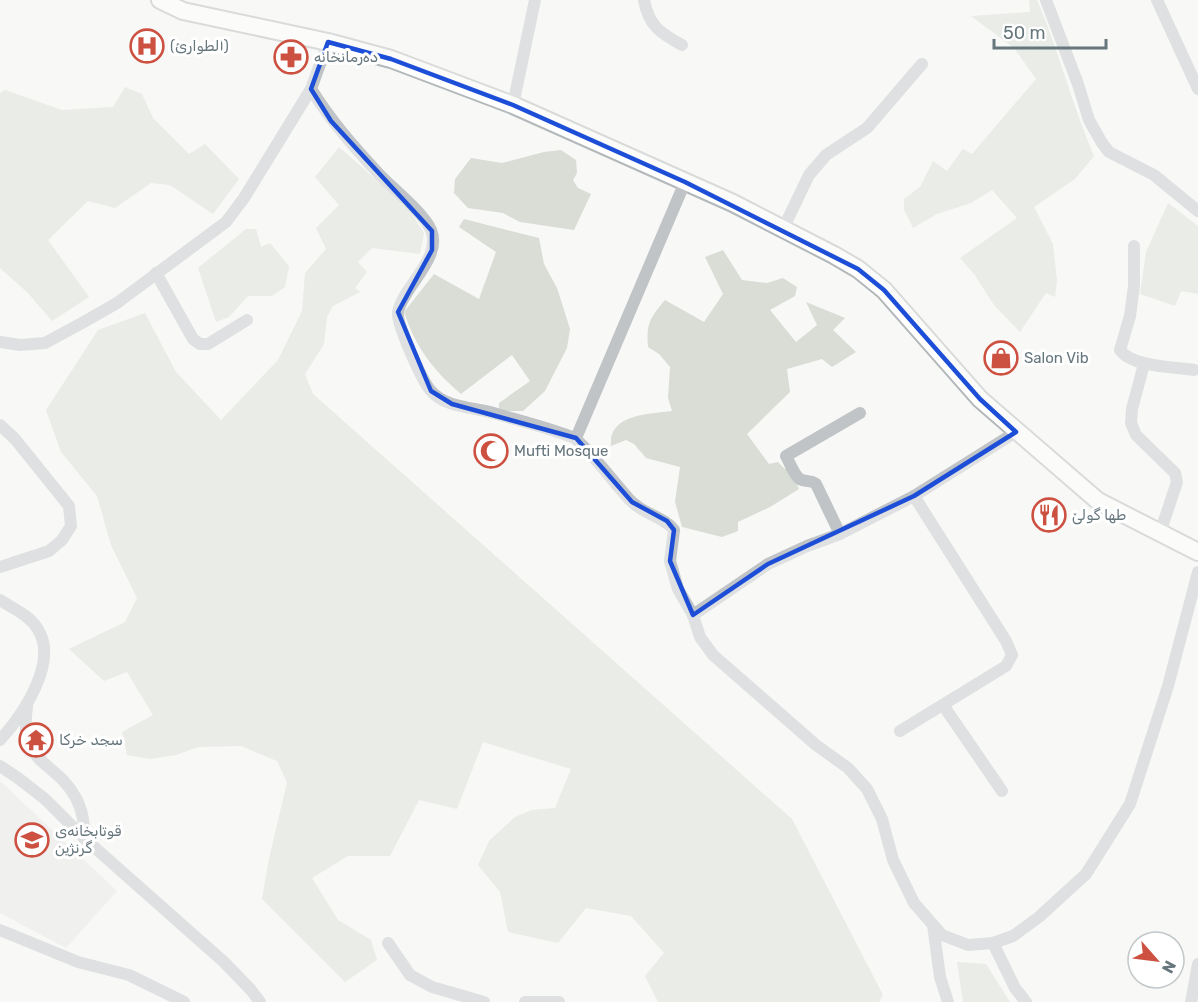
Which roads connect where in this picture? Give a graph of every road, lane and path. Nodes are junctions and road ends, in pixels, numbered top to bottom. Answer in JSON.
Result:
{"nodes":[{"id":1,"x":160,"y":0,"type":"edge"},
{"id":2,"x":535,"y":0,"type":"edge"},
{"id":3,"x":644,"y":0,"type":"edge"},
{"id":4,"x":1046,"y":0,"type":"edge"},
{"id":5,"x":1157,"y":0,"type":"edge"},
{"id":6,"x":328,"y":42,"type":"junction"},
{"id":7,"x":682,"y":45,"type":"dead end"},
{"id":8,"x":922,"y":64,"type":"dead end"},
{"id":9,"x":311,"y":89,"type":"junction"},
{"id":10,"x":1198,"y":89,"type":"edge"},
{"id":11,"x":513,"y":105,"type":"junction"},
{"id":12,"x":685,"y":182,"type":"junction"},
{"id":13,"x":1198,"y":211,"type":"edge"},
{"id":14,"x":783,"y":229,"type":"junction"},
{"id":15,"x":1134,"y":246,"type":"dead end"},
{"id":16,"x":156,"y":273,"type":"junction"},
{"id":17,"x":247,"y":320,"type":"dead end"},
{"id":18,"x":0,"y":342,"type":"edge"},
{"id":19,"x":1144,"y":364,"type":"junction"},
{"id":20,"x":1194,"y":370,"type":"dead end"},
{"id":21,"x":860,"y":413,"type":"dead end"},
{"id":22,"x":0,"y":425,"type":"edge"},
{"id":23,"x":1016,"y":432,"type":"junction"},
{"id":24,"x":576,"y":438,"type":"junction"},
{"id":25,"x":914,"y":496,"type":"junction"},
{"id":26,"x":1160,"y":533,"type":"junction"},
{"id":27,"x":840,"y":534,"type":"junction"},
{"id":28,"x":1198,"y":552,"type":"edge"},
{"id":29,"x":0,"y":567,"type":"edge"},
{"id":30,"x":1198,"y":572,"type":"edge"},
{"id":31,"x":0,"y":600,"type":"edge"},
{"id":32,"x":693,"y":615,"type":"junction"},
{"id":33,"x":28,"y":703,"type":"junction"},
{"id":34,"x":943,"y":705,"type":"junction"},
{"id":35,"x":900,"y":730,"type":"dead end"},
{"id":36,"x":0,"y":740,"type":"edge"},
{"id":37,"x":0,"y":766,"type":"edge"},
{"id":38,"x":1002,"y":791,"type":"dead end"},
{"id":39,"x":85,"y":839,"type":"junction"},
{"id":40,"x":933,"y":925,"type":"junction"},
{"id":41,"x":0,"y":930,"type":"edge"},
{"id":42,"x":388,"y":943,"type":"dead end"},
{"id":43,"x":993,"y":943,"type":"junction"},
{"id":44,"x":1198,"y":964,"type":"edge"},
{"id":45,"x":184,"y":1002,"type":"edge"},
{"id":46,"x":260,"y":1002,"type":"edge"},
{"id":47,"x":484,"y":1002,"type":"edge"},
{"id":48,"x":525,"y":1002,"type":"edge"},
{"id":49,"x":559,"y":1002,"type":"edge"},
{"id":50,"x":948,"y":1002,"type":"edge"},
{"id":51,"x":1026,"y":1002,"type":"edge"},
{"id":52,"x":1191,"y":1002,"type":"edge"}],
"edges":[{"from":1,"to":6,"type":"street"},
{"from":2,"to":11,"type":"street"},
{"from":3,"to":7,"type":"street"},
{"from":4,"to":13,"type":"street"},
{"from":5,"to":10,"type":"street"},
{"from":6,"to":9,"type":"street"},
{"from":6,"to":11,"type":"street"},
{"from":8,"to":14,"type":"street"},
{"from":9,"to":16,"type":"street"},
{"from":9,"to":24,"type":"street"},
{"from":11,"to":12,"type":"street"},
{"from":12,"to":14,"type":"street"},
{"from":12,"to":24,"type":"street"},
{"from":14,"to":23,"type":"street"},
{"from":15,"to":19,"type":"street"},
{"from":16,"to":17,"type":"street"},
{"from":16,"to":18,"type":"street"},
{"from":19,"to":20,"type":"street"},
{"from":19,"to":26,"type":"street"},
{"from":21,"to":27,"type":"street"},
{"from":22,"to":29,"type":"street"},
{"from":23,"to":25,"type":"street"},
{"from":23,"to":26,"type":"street"},
{"from":24,"to":32,"type":"street"},
{"from":25,"to":27,"type":"street"},
{"from":25,"to":34,"type":"street"},
{"from":26,"to":28,"type":"street"},
{"from":27,"to":32,"type":"street"},
{"from":30,"to":43,"type":"street"},
{"from":31,"to":33,"type":"street"},
{"from":32,"to":40,"type":"street"},
{"from":33,"to":36,"type":"street"},
{"from":33,"to":39,"type":"street"},
{"from":34,"to":35,"type":"street"},
{"from":34,"to":38,"type":"street"},
{"from":37,"to":39,"type":"street"},
{"from":39,"to":46,"type":"street"},
{"from":40,"to":43,"type":"street"},
{"from":40,"to":50,"type":"street"},
{"from":41,"to":45,"type":"street"},
{"from":42,"to":47,"type":"street"},
{"from":43,"to":51,"type":"street"},
{"from":44,"to":52,"type":"street"},
{"from":48,"to":49,"type":"street"}]}
